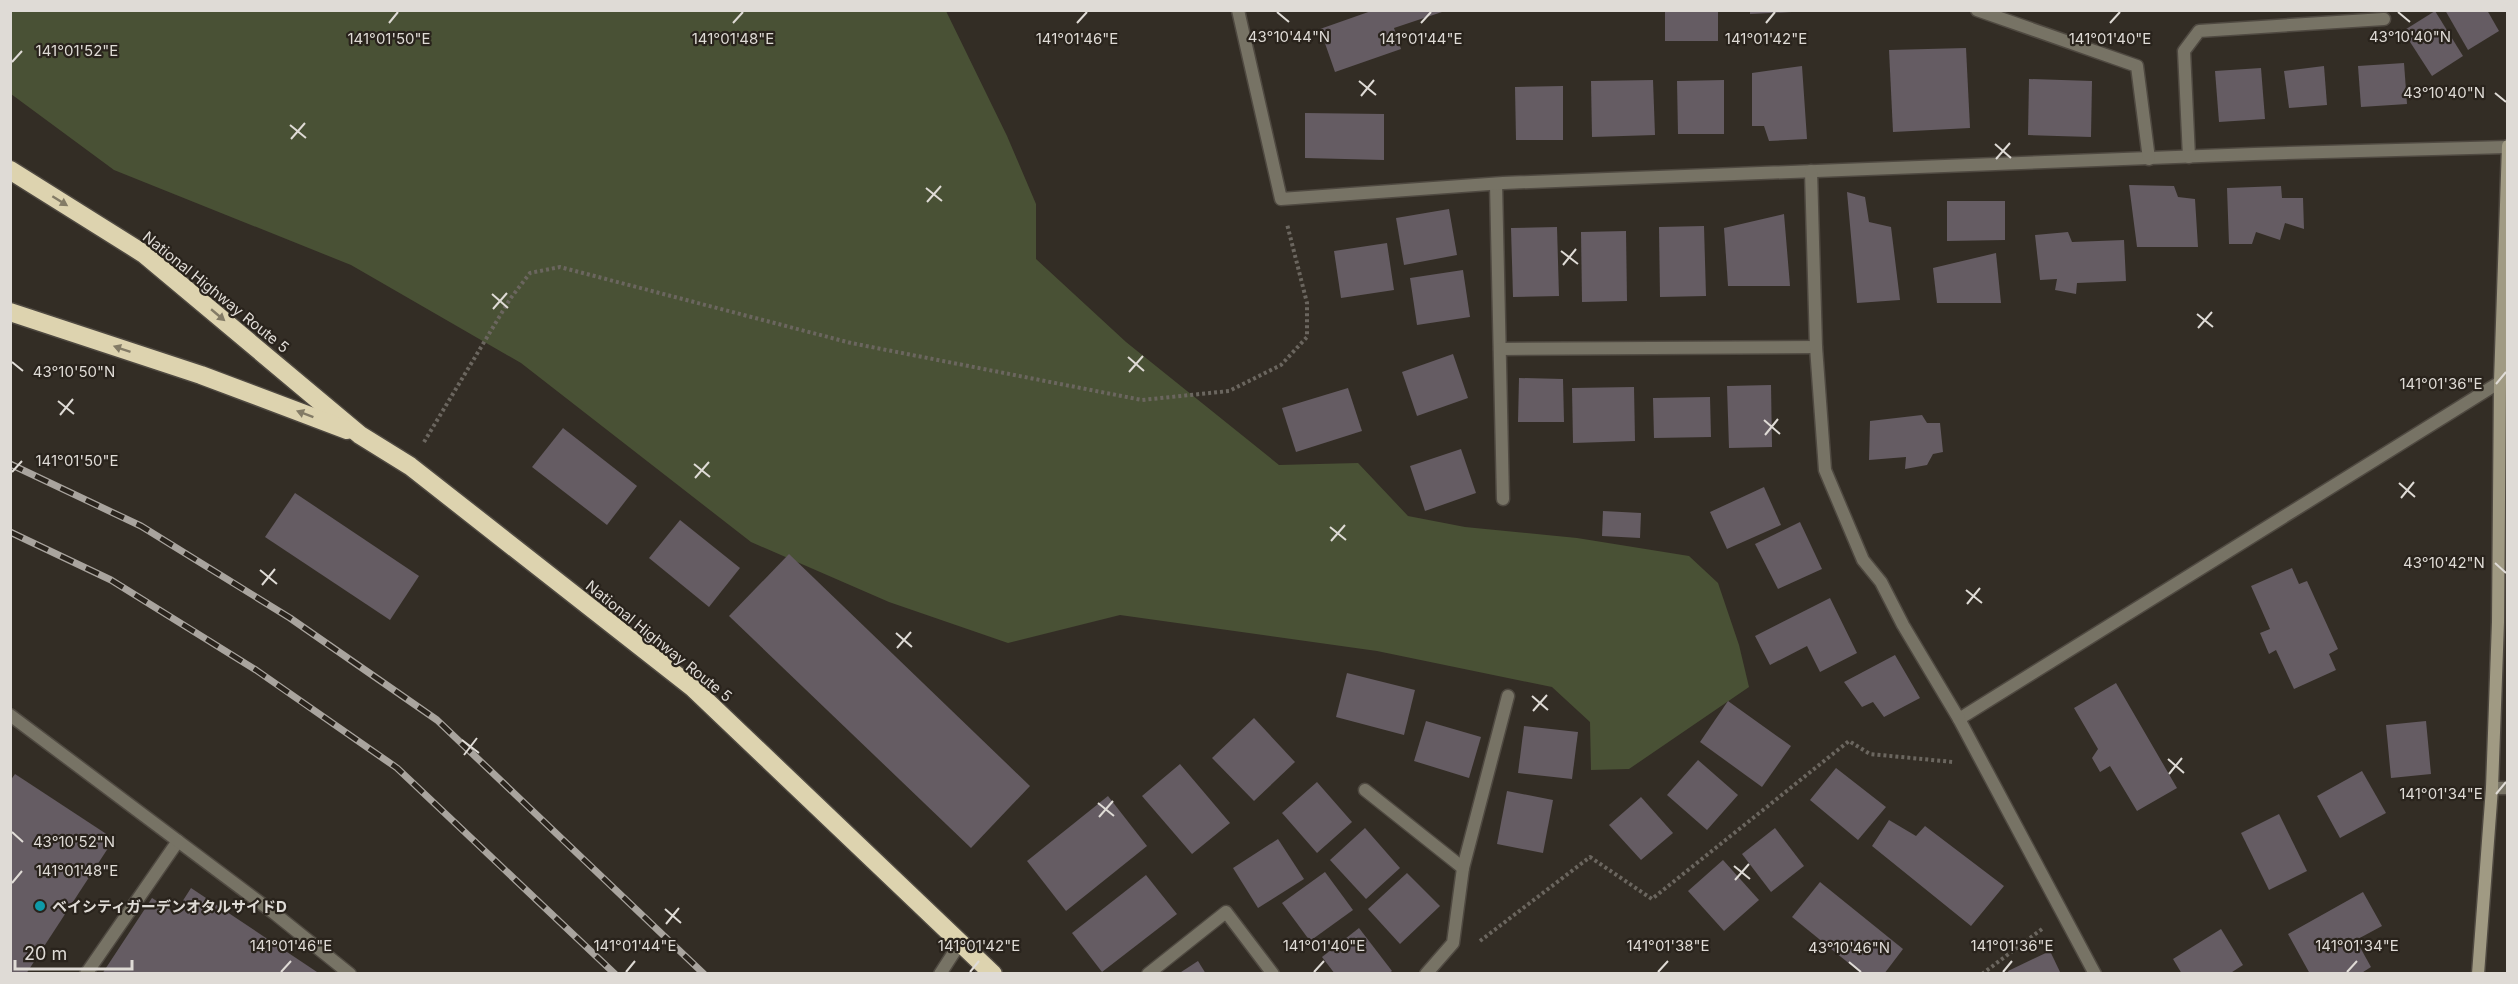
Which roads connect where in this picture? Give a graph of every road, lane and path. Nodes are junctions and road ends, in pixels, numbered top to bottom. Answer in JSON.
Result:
{"nodes":[{"id":1,"x":1238,"y":10,"type":"edge"},
{"id":2,"x":1977,"y":10,"type":"edge"},
{"id":3,"x":2384,"y":19,"type":"dead end"},
{"id":4,"x":2507,"y":146,"type":"edge"},
{"id":5,"x":2189,"y":157,"type":"junction"},
{"id":6,"x":2149,"y":159,"type":"junction"},
{"id":7,"x":10,"y":170,"type":"edge"},
{"id":8,"x":1811,"y":171,"type":"junction"},
{"id":9,"x":1496,"y":184,"type":"junction"},
{"id":10,"x":1281,"y":199,"type":"junction"},
{"id":11,"x":10,"y":312,"type":"edge"},
{"id":12,"x":1816,"y":347,"type":"junction"},
{"id":13,"x":1500,"y":349,"type":"junction"},
{"id":14,"x":2500,"y":382,"type":"junction"},
{"id":15,"x":360,"y":435,"type":"junction"},
{"id":16,"x":410,"y":466,"type":"junction"},
{"id":17,"x":1503,"y":499,"type":"dead end"},
{"id":18,"x":2503,"y":622,"type":"edge"},
{"id":19,"x":1508,"y":696,"type":"dead end"},
{"id":20,"x":10,"y":716,"type":"edge"},
{"id":21,"x":1959,"y":718,"type":"junction"},
{"id":22,"x":1984,"y":765,"type":"junction"},
{"id":23,"x":2492,"y":788,"type":"junction"},
{"id":24,"x":2508,"y":788,"type":"edge"},
{"id":25,"x":1365,"y":790,"type":"dead end"},
{"id":26,"x":178,"y":841,"type":"junction"},
{"id":27,"x":1463,"y":868,"type":"junction"},
{"id":28,"x":2063,"y":914,"type":"junction"},
{"id":29,"x":960,"y":943,"type":"junction"},
{"id":30,"x":1453,"y":943,"type":"junction"},
{"id":31,"x":86,"y":974,"type":"edge"},
{"id":32,"x":350,"y":974,"type":"edge"},
{"id":33,"x":940,"y":974,"type":"edge"},
{"id":34,"x":993,"y":974,"type":"edge"},
{"id":35,"x":1148,"y":974,"type":"edge"},
{"id":36,"x":1273,"y":974,"type":"edge"},
{"id":37,"x":1426,"y":974,"type":"edge"},
{"id":38,"x":1982,"y":974,"type":"edge"},
{"id":39,"x":2095,"y":974,"type":"edge"},
{"id":40,"x":2478,"y":974,"type":"edge"}],
"edges":[{"from":1,"to":10,"type":"street"},
{"from":2,"to":6,"type":"street"},
{"from":3,"to":5,"type":"street"},
{"from":4,"to":5,"type":"street"},
{"from":4,"to":14,"type":"street"},
{"from":5,"to":6,"type":"street"},
{"from":6,"to":8,"type":"street"},
{"from":7,"to":15,"type":"highway","name":"National Highway Route 5","one_way":true},
{"from":8,"to":9,"type":"street"},
{"from":8,"to":12,"type":"street"},
{"from":9,"to":10,"type":"street"},
{"from":9,"to":13,"type":"street"},
{"from":10,"to":16,"type":"path"},
{"from":15,"to":11,"type":"highway","name":"National Highway Route 5","one_way":true},
{"from":12,"to":13,"type":"street"},
{"from":12,"to":21,"type":"street"},
{"from":13,"to":17,"type":"street"},
{"from":14,"to":18,"type":"street"},
{"from":14,"to":21,"type":"street"},
{"from":15,"to":16,"type":"highway","name":"National Highway Route 5"},
{"from":16,"to":29,"type":"highway","name":"National Highway Route 5"},
{"from":18,"to":23,"type":"street"},
{"from":19,"to":27,"type":"street"},
{"from":20,"to":26,"type":"street"},
{"from":21,"to":22,"type":"street"},
{"from":22,"to":28,"type":"street"},
{"from":22,"to":30,"type":"path"},
{"from":23,"to":24,"type":"street"},
{"from":23,"to":40,"type":"street"},
{"from":25,"to":27,"type":"street"},
{"from":26,"to":31,"type":"street"},
{"from":26,"to":32,"type":"street"},
{"from":27,"to":30,"type":"street"},
{"from":28,"to":38,"type":"path"},
{"from":28,"to":39,"type":"street"},
{"from":29,"to":33,"type":"street"},
{"from":29,"to":34,"type":"highway","name":"National Highway Route 5"},
{"from":30,"to":37,"type":"street"},
{"from":35,"to":36,"type":"street"}]}
